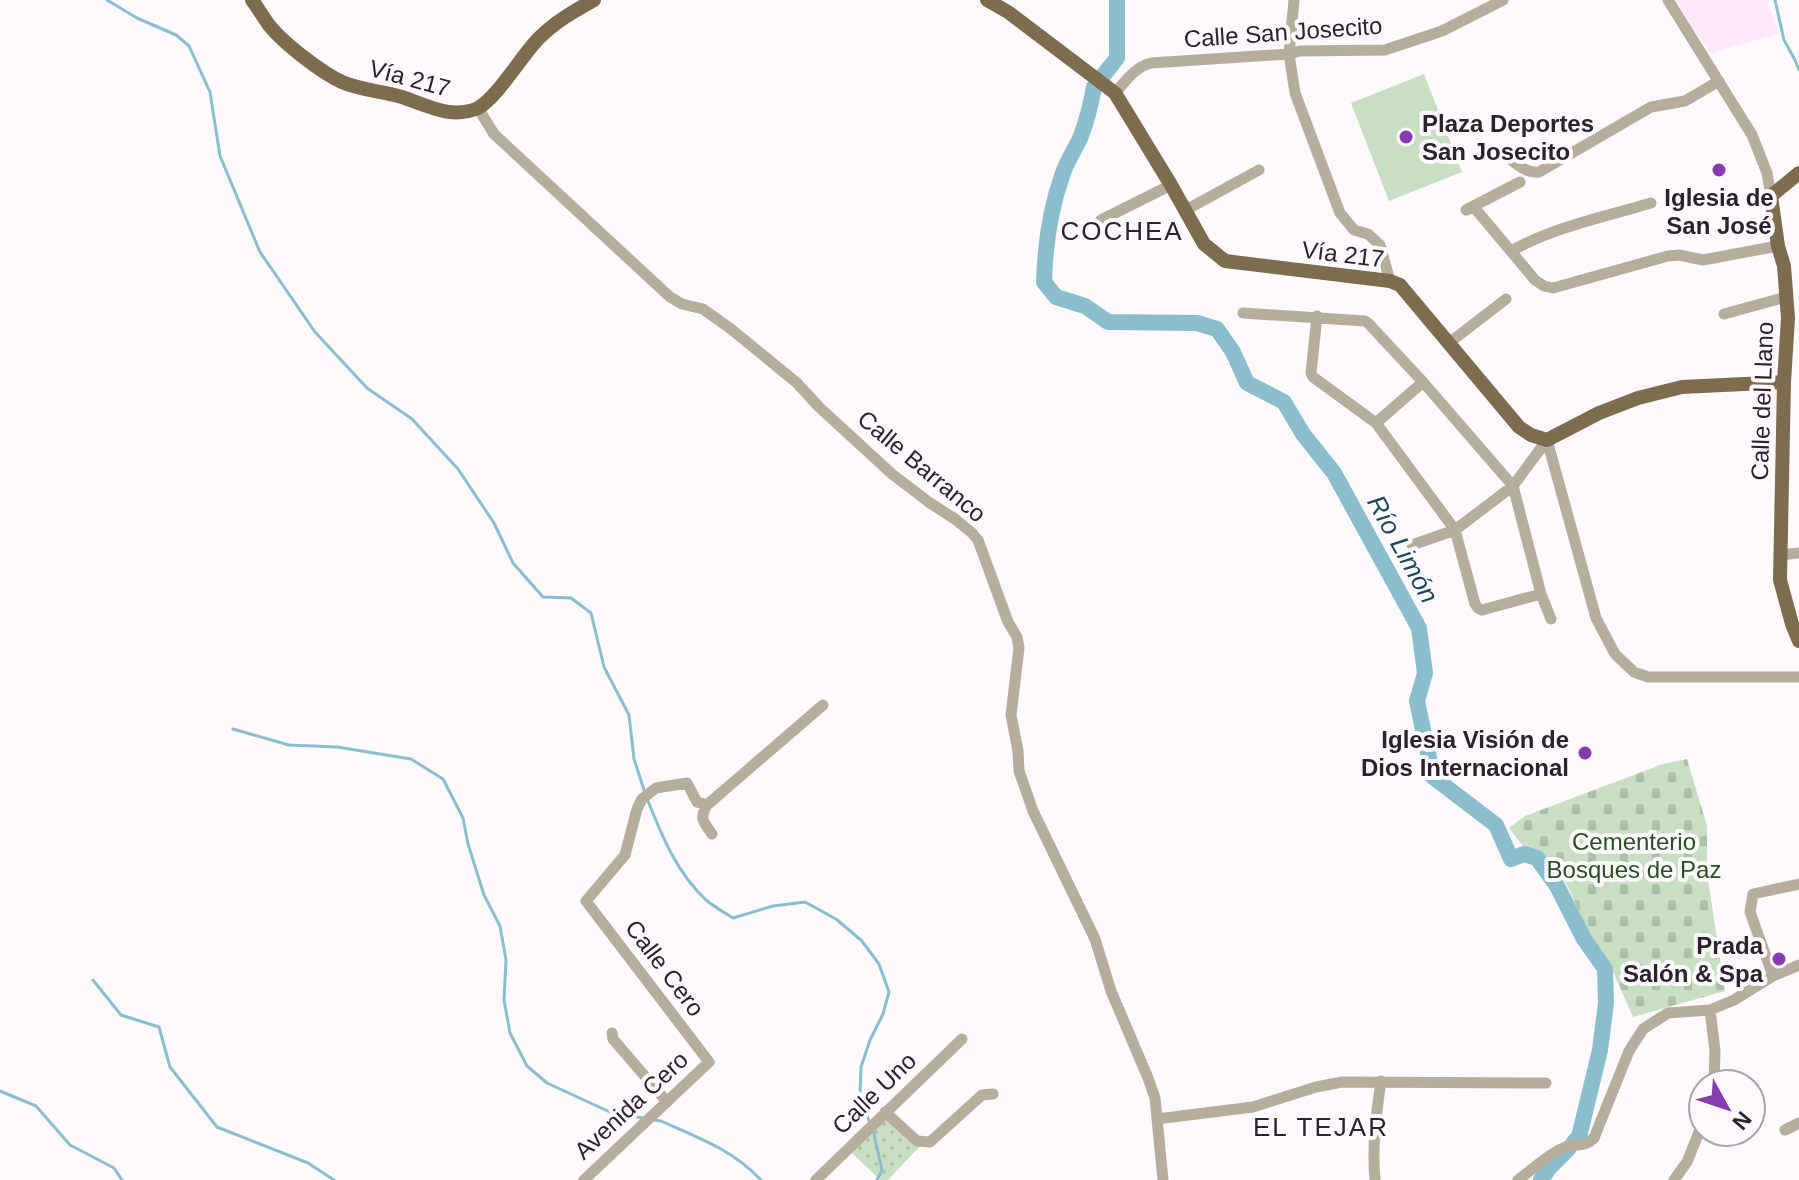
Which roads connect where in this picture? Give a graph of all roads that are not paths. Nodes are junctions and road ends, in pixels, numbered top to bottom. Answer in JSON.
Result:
{"nodes":[{"id":1,"x":252,"y":0,"type":"edge"},
{"id":2,"x":594,"y":0,"type":"edge"},
{"id":3,"x":987,"y":0,"type":"edge"},
{"id":4,"x":1294,"y":0,"type":"edge"},
{"id":5,"x":1503,"y":0,"type":"edge"},
{"id":6,"x":1668,"y":0,"type":"edge"},
{"id":7,"x":1289,"y":54,"type":"junction"},
{"id":8,"x":1719,"y":81,"type":"junction"},
{"id":9,"x":1115,"y":93,"type":"junction"},
{"id":10,"x":478,"y":108,"type":"junction"},
{"id":11,"x":1498,"y":150,"type":"dead end"},
{"id":12,"x":1259,"y":170,"type":"dead end"},
{"id":13,"x":1799,"y":173,"type":"edge"},
{"id":14,"x":1520,"y":182,"type":"dead end"},
{"id":15,"x":1171,"y":185,"type":"junction"},
{"id":16,"x":1771,"y":196,"type":"junction"},
{"id":17,"x":1651,"y":203,"type":"dead end"},
{"id":18,"x":1184,"y":211,"type":"junction"},
{"id":19,"x":1101,"y":220,"type":"dead end"},
{"id":20,"x":1778,"y":246,"type":"junction"},
{"id":21,"x":1511,"y":251,"type":"junction"},
{"id":22,"x":1390,"y":281,"type":"junction"},
{"id":23,"x":1786,"y":297,"type":"junction"},
{"id":24,"x":1506,"y":299,"type":"dead end"},
{"id":25,"x":1243,"y":313,"type":"dead end"},
{"id":26,"x":1724,"y":314,"type":"dead end"},
{"id":27,"x":1317,"y":316,"type":"junction"},
{"id":28,"x":1449,"y":343,"type":"junction"},
{"id":29,"x":1423,"y":382,"type":"junction"},
{"id":30,"x":1784,"y":382,"type":"junction"},
{"id":31,"x":1376,"y":423,"type":"junction"},
{"id":32,"x":1547,"y":440,"type":"junction"},
{"id":33,"x":1513,"y":486,"type":"junction"},
{"id":34,"x":1455,"y":530,"type":"junction"},
{"id":35,"x":1412,"y":545,"type":"dead end"},
{"id":36,"x":1799,"y":553,"type":"edge"},
{"id":37,"x":1780,"y":555,"type":"junction"},
{"id":38,"x":1541,"y":594,"type":"junction"},
{"id":39,"x":1551,"y":619,"type":"dead end"},
{"id":40,"x":1795,"y":623,"type":"edge"},
{"id":41,"x":1799,"y":641,"type":"edge"},
{"id":42,"x":1799,"y":677,"type":"edge"},
{"id":43,"x":823,"y":705,"type":"dead end"},
{"id":44,"x":707,"y":805,"type":"junction"},
{"id":45,"x":712,"y":834,"type":"dead end"},
{"id":46,"x":1799,"y":884,"type":"edge"},
{"id":47,"x":1799,"y":965,"type":"edge"},
{"id":48,"x":1773,"y":976,"type":"junction"},
{"id":49,"x":1710,"y":1010,"type":"junction"},
{"id":50,"x":612,"y":1033,"type":"dead end"},
{"id":51,"x":962,"y":1039,"type":"dead end"},
{"id":52,"x":709,"y":1062,"type":"joint"},
{"id":53,"x":1714,"y":1068,"type":"edge"},
{"id":54,"x":1381,"y":1081,"type":"junction"},
{"id":55,"x":1546,"y":1083,"type":"dead end"},
{"id":56,"x":993,"y":1094,"type":"dead end"},
{"id":57,"x":667,"y":1102,"type":"junction"},
{"id":58,"x":885,"y":1112,"type":"junction"},
{"id":59,"x":1157,"y":1119,"type":"junction"},
{"id":60,"x":1799,"y":1123,"type":"edge"},
{"id":61,"x":1785,"y":1130,"type":"dead end"},
{"id":62,"x":1693,"y":1148,"type":"edge"},
{"id":63,"x":584,"y":1180,"type":"edge"},
{"id":64,"x":816,"y":1180,"type":"edge"},
{"id":65,"x":1163,"y":1180,"type":"edge"},
{"id":66,"x":1375,"y":1180,"type":"edge"},
{"id":67,"x":1518,"y":1180,"type":"edge"},
{"id":68,"x":1674,"y":1180,"type":"edge"}],
"edges":[{"from":1,"to":10,"type":"main road","name":"Vía 217"},
{"from":2,"to":10,"type":"main road","name":"Vía 217"},
{"from":3,"to":9,"type":"main road","name":"Vía 217"},
{"from":4,"to":7,"type":"street"},
{"from":5,"to":7,"type":"street","name":"Calle San Josecito"},
{"from":6,"to":8,"type":"street"},
{"from":7,"to":9,"type":"street","name":"Calle San Josecito"},
{"from":7,"to":22,"type":"street"},
{"from":8,"to":11,"type":"street"},
{"from":8,"to":16,"type":"street"},
{"from":9,"to":15,"type":"main road","name":"Vía 217"},
{"from":10,"to":59,"type":"street","name":"Calle Barranco"},
{"from":12,"to":18,"type":"street"},
{"from":13,"to":16,"type":"main road"},
{"from":14,"to":21,"type":"street"},
{"from":15,"to":18,"type":"main road","name":"Vía 217"},
{"from":15,"to":19,"type":"street"},
{"from":16,"to":20,"type":"main road","name":"Calle del Llano"},
{"from":17,"to":21,"type":"street"},
{"from":18,"to":22,"type":"main road","name":"Vía 217"},
{"from":20,"to":21,"type":"street"},
{"from":20,"to":23,"type":"main road","name":"Calle del Llano"},
{"from":22,"to":28,"type":"main road","name":"Vía 217"},
{"from":23,"to":26,"type":"street"},
{"from":23,"to":30,"type":"main road","name":"Calle del Llano"},
{"from":24,"to":28,"type":"street"},
{"from":25,"to":27,"type":"street"},
{"from":27,"to":29,"type":"street"},
{"from":27,"to":31,"type":"street"},
{"from":28,"to":32,"type":"main road","name":"Vía 217"},
{"from":29,"to":31,"type":"street"},
{"from":29,"to":33,"type":"street"},
{"from":30,"to":32,"type":"main road"},
{"from":30,"to":37,"type":"main road","name":"Calle del Llano"},
{"from":31,"to":34,"type":"street"},
{"from":32,"to":33,"type":"street"},
{"from":32,"to":42,"type":"street"},
{"from":33,"to":34,"type":"street"},
{"from":33,"to":38,"type":"street"},
{"from":34,"to":35,"type":"street"},
{"from":34,"to":38,"type":"street"},
{"from":36,"to":37,"type":"street"},
{"from":37,"to":40,"type":"main road","name":"Calle del Llano"},
{"from":38,"to":39,"type":"street"},
{"from":40,"to":41,"type":"main road","name":"Calle del Llano"},
{"from":43,"to":44,"type":"street"},
{"from":44,"to":45,"type":"street"},
{"from":44,"to":52,"type":"street","name":"Calle Cero"},
{"from":46,"to":48,"type":"street"},
{"from":47,"to":48,"type":"street"},
{"from":48,"to":49,"type":"street"},
{"from":49,"to":53,"type":"street"},
{"from":49,"to":67,"type":"street"},
{"from":50,"to":57,"type":"street"},
{"from":51,"to":58,"type":"street","name":"Calle Uno"},
{"from":52,"to":57,"type":"street","name":"Avenida Cero"},
{"from":54,"to":55,"type":"street"},
{"from":54,"to":59,"type":"street"},
{"from":54,"to":66,"type":"street"},
{"from":56,"to":58,"type":"street"},
{"from":57,"to":63,"type":"street","name":"Avenida Cero"},
{"from":58,"to":64,"type":"street","name":"Calle Uno"},
{"from":59,"to":65,"type":"street","name":"Calle Barranco"},
{"from":60,"to":61,"type":"street"},
{"from":62,"to":68,"type":"street"}]}
